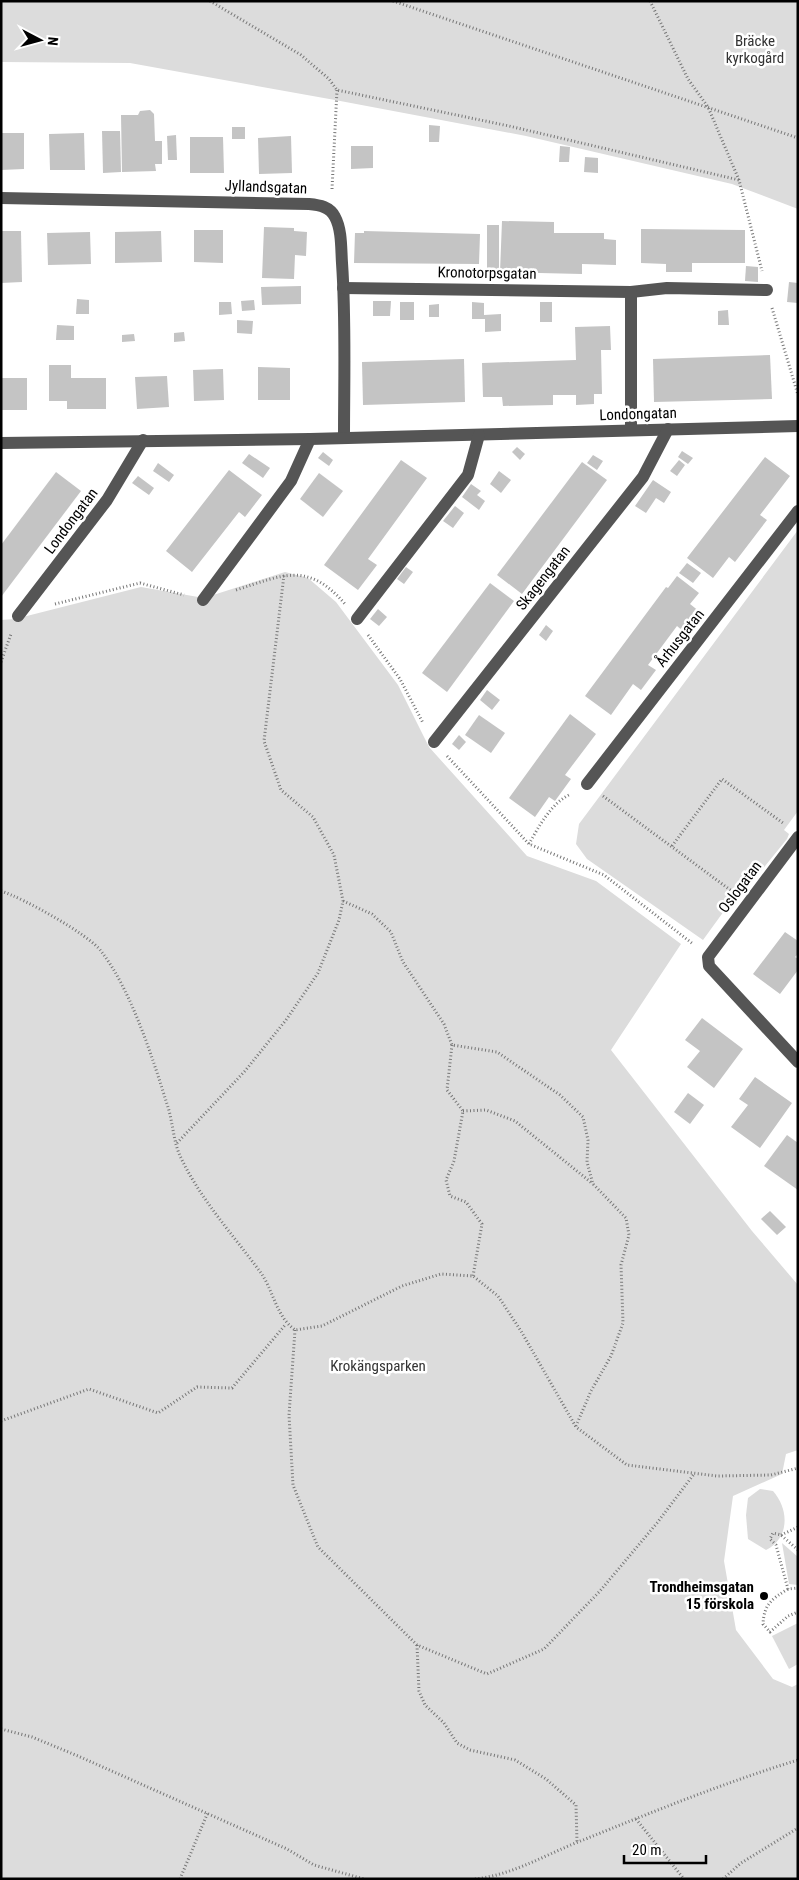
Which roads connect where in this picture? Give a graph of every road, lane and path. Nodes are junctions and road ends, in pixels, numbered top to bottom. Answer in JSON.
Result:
{"nodes":[{"id":1,"x":393,"y":1,"type":"edge"},
{"id":2,"x":650,"y":1,"type":"edge"},
{"id":3,"x":213,"y":2,"type":"edge"},
{"id":4,"x":338,"y":90,"type":"junction"},
{"id":5,"x":708,"y":107,"type":"junction"},
{"id":6,"x":798,"y":138,"type":"edge"},
{"id":7,"x":739,"y":180,"type":"junction"},
{"id":8,"x":1,"y":198,"type":"edge"},
{"id":9,"x":331,"y":211,"type":"junction"},
{"id":10,"x":344,"y":288,"type":"junction"},
{"id":11,"x":767,"y":290,"type":"junction"},
{"id":12,"x":631,"y":292,"type":"junction"},
{"id":13,"x":798,"y":395,"type":"edge"},
{"id":14,"x":798,"y":426,"type":"edge"},
{"id":15,"x":668,"y":429,"type":"junction"},
{"id":16,"x":631,"y":430,"type":"junction"},
{"id":17,"x":479,"y":435,"type":"junction"},
{"id":18,"x":344,"y":436,"type":"junction"},
{"id":19,"x":310,"y":439,"type":"junction"},
{"id":20,"x":144,"y":440,"type":"junction"},
{"id":21,"x":1,"y":443,"type":"edge"},
{"id":22,"x":798,"y":511,"type":"edge"},
{"id":23,"x":284,"y":574,"type":"junction"},
{"id":24,"x":204,"y":600,"type":"junction"},
{"id":25,"x":52,"y":604,"type":"dead end"},
{"id":26,"x":18,"y":616,"type":"joint"},
{"id":27,"x":357,"y":619,"type":"junction"},
{"id":28,"x":1,"y":662,"type":"edge"},
{"id":29,"x":434,"y":742,"type":"junction"},
{"id":30,"x":587,"y":784,"type":"junction"},
{"id":31,"x":794,"y":833,"type":"edge"},
{"id":32,"x":529,"y":844,"type":"junction"},
{"id":33,"x":672,"y":846,"type":"junction"},
{"id":34,"x":1,"y":891,"type":"edge"},
{"id":35,"x":343,"y":901,"type":"junction"},
{"id":36,"x":748,"y":904,"type":"junction"},
{"id":37,"x":708,"y":957,"type":"junction"},
{"id":38,"x":452,"y":1045,"type":"junction"},
{"id":39,"x":798,"y":1062,"type":"edge"},
{"id":40,"x":463,"y":1110,"type":"junction"},
{"id":41,"x":177,"y":1143,"type":"junction"},
{"id":42,"x":593,"y":1184,"type":"junction"},
{"id":43,"x":474,"y":1276,"type":"junction"},
{"id":44,"x":286,"y":1324,"type":"junction"},
{"id":45,"x":295,"y":1330,"type":"junction"},
{"id":46,"x":1,"y":1421,"type":"edge"},
{"id":47,"x":576,"y":1427,"type":"junction"},
{"id":48,"x":798,"y":1468,"type":"edge"},
{"id":49,"x":694,"y":1474,"type":"junction"},
{"id":50,"x":798,"y":1527,"type":"edge"},
{"id":51,"x":781,"y":1535,"type":"junction"},
{"id":52,"x":798,"y":1550,"type":"edge"},
{"id":53,"x":798,"y":1588,"type":"edge"},
{"id":54,"x":788,"y":1589,"type":"junction"},
{"id":55,"x":798,"y":1612,"type":"edge"},
{"id":56,"x":417,"y":1645,"type":"junction"},
{"id":57,"x":1,"y":1729,"type":"edge"},
{"id":58,"x":798,"y":1760,"type":"edge"},
{"id":59,"x":208,"y":1812,"type":"junction"},
{"id":60,"x":636,"y":1819,"type":"junction"},
{"id":61,"x":798,"y":1828,"type":"edge"},
{"id":62,"x":577,"y":1842,"type":"junction"},
{"id":63,"x":180,"y":1879,"type":"edge"},
{"id":64,"x":364,"y":1879,"type":"edge"},
{"id":65,"x":475,"y":1879,"type":"edge"},
{"id":66,"x":684,"y":1879,"type":"edge"},
{"id":67,"x":724,"y":1879,"type":"edge"}],
"edges":[{"from":1,"to":5,"type":"path"},
{"from":2,"to":5,"type":"path"},
{"from":3,"to":4,"type":"path"},
{"from":4,"to":7,"type":"path"},
{"from":4,"to":9,"type":"path"},
{"from":5,"to":6,"type":"path"},
{"from":5,"to":7,"type":"path"},
{"from":7,"to":11,"type":"path"},
{"from":8,"to":9,"type":"street","name":"Jyllandsgatan"},
{"from":9,"to":10,"type":"street"},
{"from":10,"to":12,"type":"street","name":"Kronotorpsgatan"},
{"from":10,"to":18,"type":"street"},
{"from":11,"to":12,"type":"street","name":"Kronotorpsgatan"},
{"from":11,"to":13,"type":"path"},
{"from":12,"to":16,"type":"street"},
{"from":14,"to":15,"type":"street","name":"Londongatan"},
{"from":15,"to":16,"type":"street","name":"Londongatan"},
{"from":15,"to":29,"type":"street","name":"Skagengatan"},
{"from":16,"to":17,"type":"street","name":"Londongatan"},
{"from":17,"to":18,"type":"street","name":"Londongatan"},
{"from":17,"to":27,"type":"street"},
{"from":18,"to":19,"type":"street","name":"Londongatan"},
{"from":19,"to":20,"type":"street","name":"Londongatan"},
{"from":19,"to":24,"type":"street"},
{"from":20,"to":21,"type":"street","name":"Londongatan"},
{"from":20,"to":26,"type":"street","name":"Londongatan"},
{"from":22,"to":30,"type":"street","name":"Århusgatan"},
{"from":23,"to":24,"type":"path"},
{"from":23,"to":27,"type":"path"},
{"from":23,"to":35,"type":"path"},
{"from":24,"to":25,"type":"path"},
{"from":26,"to":28,"type":"path"},
{"from":27,"to":29,"type":"path"},
{"from":29,"to":32,"type":"path"},
{"from":30,"to":32,"type":"path"},
{"from":30,"to":33,"type":"path"},
{"from":31,"to":33,"type":"path"},
{"from":31,"to":36,"type":"street","name":"Oslogatan"},
{"from":32,"to":37,"type":"path"},
{"from":33,"to":36,"type":"path"},
{"from":34,"to":41,"type":"path"},
{"from":35,"to":38,"type":"path"},
{"from":35,"to":41,"type":"path"},
{"from":36,"to":37,"type":"street","name":"Oslogatan"},
{"from":37,"to":39,"type":"street"},
{"from":38,"to":40,"type":"path"},
{"from":38,"to":42,"type":"path"},
{"from":40,"to":42,"type":"path"},
{"from":40,"to":43,"type":"path"},
{"from":41,"to":44,"type":"path"},
{"from":42,"to":47,"type":"path"},
{"from":43,"to":45,"type":"path"},
{"from":43,"to":47,"type":"path"},
{"from":44,"to":45,"type":"path"},
{"from":44,"to":46,"type":"path"},
{"from":45,"to":56,"type":"path"},
{"from":47,"to":49,"type":"path"},
{"from":48,"to":49,"type":"path"},
{"from":49,"to":56,"type":"path"},
{"from":50,"to":51,"type":"path"},
{"from":51,"to":52,"type":"path"},
{"from":51,"to":54,"type":"path"},
{"from":53,"to":54,"type":"path"},
{"from":54,"to":55,"type":"path"},
{"from":56,"to":62,"type":"path"},
{"from":57,"to":59,"type":"path"},
{"from":58,"to":60,"type":"path"},
{"from":59,"to":63,"type":"path"},
{"from":59,"to":64,"type":"path"},
{"from":60,"to":62,"type":"path"},
{"from":60,"to":66,"type":"path"},
{"from":61,"to":67,"type":"path"},
{"from":62,"to":65,"type":"path"}]}
